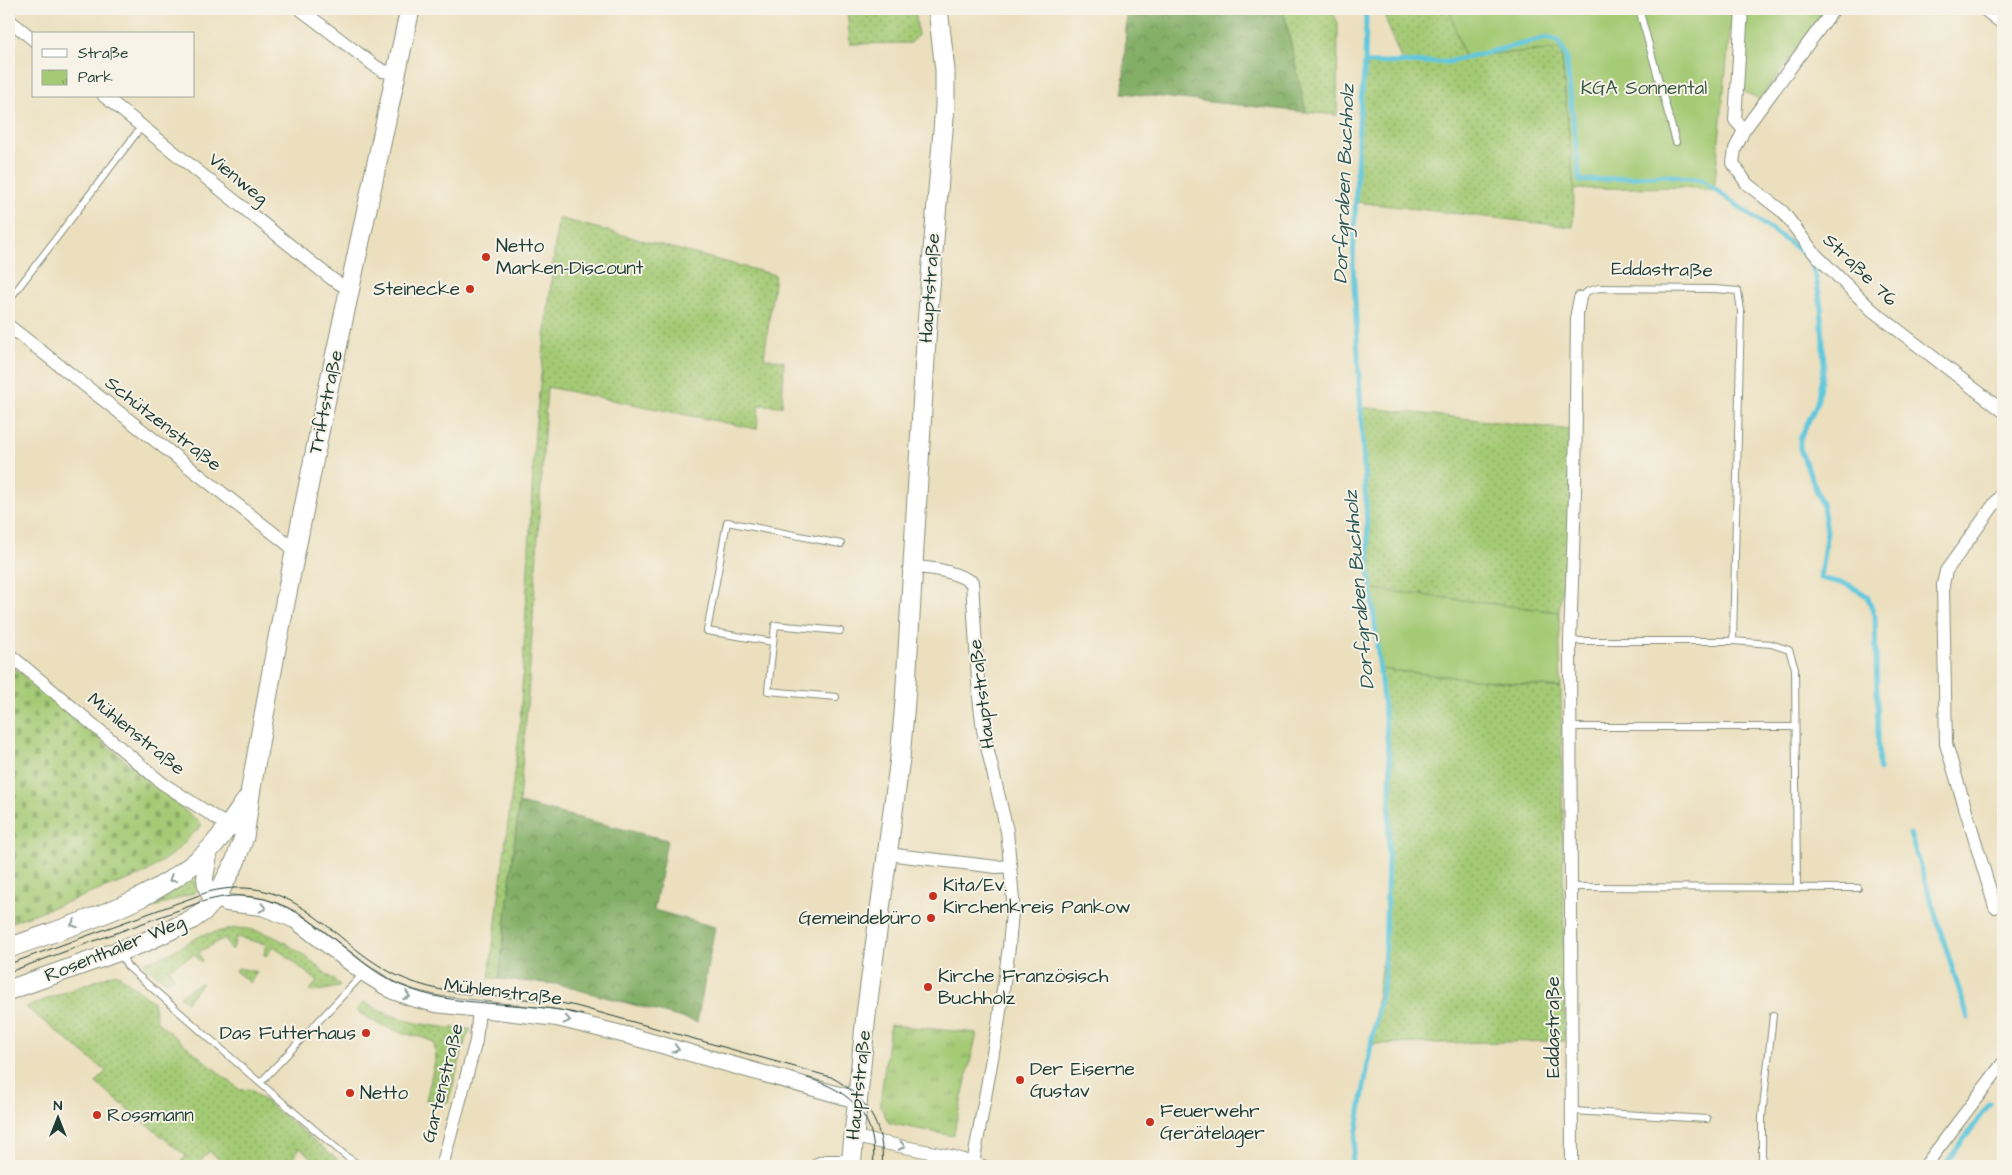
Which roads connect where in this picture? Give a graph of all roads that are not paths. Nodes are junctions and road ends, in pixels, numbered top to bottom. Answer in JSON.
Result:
{"nodes":[{"id":1,"x":300,"y":9,"type":"edge"},
{"id":2,"x":410,"y":9,"type":"edge"},
{"id":3,"x":938,"y":9,"type":"edge"},
{"id":4,"x":1640,"y":9,"type":"edge"},
{"id":5,"x":1742,"y":9,"type":"edge"},
{"id":6,"x":1834,"y":9,"type":"edge"},
{"id":7,"x":1984,"y":9,"type":"edge"},
{"id":8,"x":9,"y":20,"type":"edge"},
{"id":9,"x":2003,"y":24,"type":"edge"},
{"id":10,"x":32,"y":38,"type":"edge"},
{"id":11,"x":396,"y":73,"type":"junction"},
{"id":12,"x":107,"y":98,"type":"edge"},
{"id":13,"x":142,"y":126,"type":"junction"},
{"id":14,"x":1744,"y":130,"type":"junction"},
{"id":15,"x":1676,"y":142,"type":"dead end"},
{"id":16,"x":350,"y":290,"type":"junction"},
{"id":17,"x":1580,"y":298,"type":"joint"},
{"id":18,"x":9,"y":300,"type":"edge"},
{"id":19,"x":9,"y":326,"type":"edge"},
{"id":20,"x":2003,"y":411,"type":"edge"},
{"id":21,"x":2003,"y":492,"type":"edge"},
{"id":22,"x":841,"y":544,"type":"dead end"},
{"id":23,"x":295,"y":550,"type":"junction"},
{"id":24,"x":912,"y":567,"type":"junction"},
{"id":25,"x":840,"y":631,"type":"dead end"},
{"id":26,"x":1570,"y":641,"type":"junction"},
{"id":27,"x":1733,"y":641,"type":"junction"},
{"id":28,"x":773,"y":642,"type":"junction"},
{"id":29,"x":9,"y":654,"type":"edge"},
{"id":30,"x":836,"y":697,"type":"dead end"},
{"id":31,"x":1570,"y":727,"type":"junction"},
{"id":32,"x":1795,"y":727,"type":"junction"},
{"id":33,"x":249,"y":797,"type":"junction"},
{"id":34,"x":228,"y":826,"type":"junction"},
{"id":35,"x":244,"y":837,"type":"junction"},
{"id":36,"x":210,"y":849,"type":"junction"},
{"id":37,"x":887,"y":854,"type":"junction"},
{"id":38,"x":1011,"y":866,"type":"junction"},
{"id":39,"x":1570,"y":887,"type":"junction"},
{"id":40,"x":1797,"y":888,"type":"junction"},
{"id":41,"x":1858,"y":888,"type":"dead end"},
{"id":42,"x":216,"y":898,"type":"junction"},
{"id":43,"x":1995,"y":907,"type":"dead end"},
{"id":44,"x":9,"y":948,"type":"edge"},
{"id":45,"x":120,"y":951,"type":"junction"},
{"id":46,"x":364,"y":973,"type":"junction"},
{"id":47,"x":9,"y":990,"type":"edge"},
{"id":48,"x":479,"y":1010,"type":"junction"},
{"id":49,"x":1773,"y":1015,"type":"dead end"},
{"id":50,"x":2003,"y":1063,"type":"edge"},
{"id":51,"x":260,"y":1083,"type":"junction"},
{"id":52,"x":857,"y":1100,"type":"junction"},
{"id":53,"x":1572,"y":1111,"type":"junction"},
{"id":54,"x":1707,"y":1118,"type":"dead end"},
{"id":55,"x":854,"y":1137,"type":"junction"},
{"id":56,"x":948,"y":1161,"type":"edge"},
{"id":57,"x":851,"y":1162,"type":"edge"},
{"id":58,"x":978,"y":1165,"type":"edge"},
{"id":59,"x":361,"y":1166,"type":"edge"},
{"id":60,"x":442,"y":1166,"type":"edge"},
{"id":61,"x":815,"y":1166,"type":"edge"},
{"id":62,"x":1572,"y":1166,"type":"edge"},
{"id":63,"x":1762,"y":1166,"type":"edge"},
{"id":64,"x":1925,"y":1166,"type":"edge"}],
"edges":[{"from":1,"to":11,"type":"street"},
{"from":2,"to":11,"type":"main road","name":"Triftstraße"},
{"from":3,"to":24,"type":"main road","name":"Hauptstraße"},
{"from":4,"to":15,"type":"lane"},
{"from":5,"to":14,"type":"street"},
{"from":6,"to":14,"type":"street"},
{"from":7,"to":9,"type":"street"},
{"from":8,"to":10,"type":"street"},
{"from":11,"to":16,"type":"main road","name":"Triftstraße"},
{"from":12,"to":13,"type":"street","name":"Vienweg"},
{"from":13,"to":16,"type":"street","name":"Vienweg"},
{"from":13,"to":18,"type":"lane"},
{"from":14,"to":20,"type":"street","name":"Straße 76"},
{"from":16,"to":23,"type":"main road","name":"Triftstraße"},
{"from":17,"to":26,"type":"street","name":"Eddastraße"},
{"from":17,"to":27,"type":"lane","name":"Eddastraße"},
{"from":19,"to":23,"type":"street","name":"Schützenstraße"},
{"from":21,"to":43,"type":"street"},
{"from":22,"to":28,"type":"lane"},
{"from":23,"to":33,"type":"main road","name":"Triftstraße"},
{"from":24,"to":37,"type":"main road","name":"Hauptstraße"},
{"from":24,"to":38,"type":"street","name":"Hauptstraße"},
{"from":25,"to":28,"type":"lane"},
{"from":26,"to":27,"type":"lane"},
{"from":26,"to":31,"type":"street","name":"Eddastraße"},
{"from":27,"to":32,"type":"lane"},
{"from":28,"to":30,"type":"lane"},
{"from":29,"to":34,"type":"street","name":"Mühlenstraße"},
{"from":31,"to":32,"type":"lane"},
{"from":31,"to":39,"type":"street","name":"Eddastraße"},
{"from":32,"to":40,"type":"lane"},
{"from":33,"to":34,"type":"main road","name":"Triftstraße"},
{"from":33,"to":35,"type":"main road","name":"Triftstraße"},
{"from":34,"to":35,"type":"street","name":"Mühlenstraße"},
{"from":34,"to":36,"type":"main road","name":"Triftstraße"},
{"from":35,"to":42,"type":"main road","name":"Triftstraße"},
{"from":36,"to":42,"type":"street"},
{"from":36,"to":44,"type":"main road","name":"Rosenthaler Weg","one_way":true},
{"from":37,"to":38,"type":"street"},
{"from":37,"to":52,"type":"main road","name":"Hauptstraße"},
{"from":38,"to":58,"type":"street","name":"Hauptstraße"},
{"from":39,"to":40,"type":"lane"},
{"from":39,"to":53,"type":"street","name":"Eddastraße"},
{"from":40,"to":41,"type":"lane"},
{"from":42,"to":45,"type":"main road","name":"Rosenthaler Weg"},
{"from":42,"to":46,"type":"street","name":"Mühlenstraße","one_way":true},
{"from":45,"to":47,"type":"main road","name":"Rosenthaler Weg"},
{"from":45,"to":51,"type":"lane"},
{"from":46,"to":48,"type":"street","name":"Mühlenstraße","one_way":true},
{"from":46,"to":51,"type":"lane"},
{"from":48,"to":52,"type":"street","name":"Mühlenstraße","one_way":true},
{"from":48,"to":60,"type":"street","name":"Gartenstraße"},
{"from":49,"to":63,"type":"lane"},
{"from":50,"to":64,"type":"street"},
{"from":51,"to":59,"type":"lane"},
{"from":52,"to":55,"type":"main road","name":"Hauptstraße"},
{"from":53,"to":54,"type":"lane"},
{"from":53,"to":62,"type":"street","name":"Eddastraße"},
{"from":55,"to":56,"type":"street","one_way":true},
{"from":55,"to":57,"type":"main road","name":"Hauptstraße"},
{"from":56,"to":58,"type":"street"},
{"from":57,"to":61,"type":"lane"}]}
